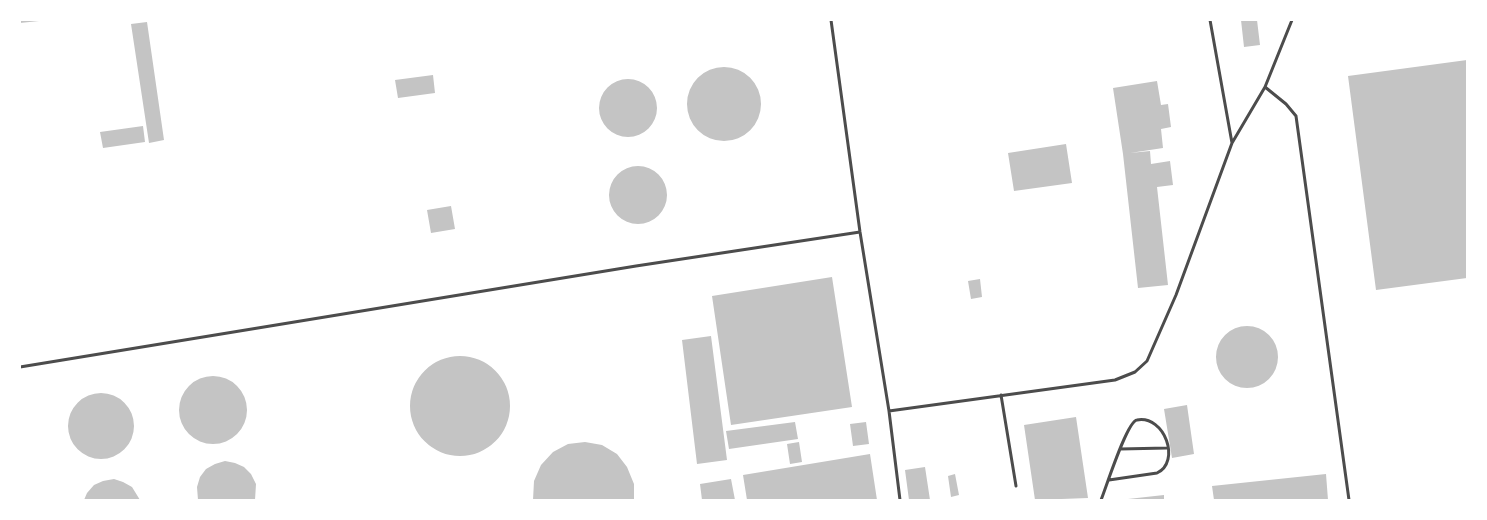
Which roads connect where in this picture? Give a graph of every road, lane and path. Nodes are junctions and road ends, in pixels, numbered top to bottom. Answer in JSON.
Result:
{"nodes":[{"id":1,"x":831,"y":20,"type":"edge"},
{"id":2,"x":1210,"y":20,"type":"edge"},
{"id":3,"x":1292,"y":20,"type":"edge"},
{"id":4,"x":1265,"y":87,"type":"junction"},
{"id":5,"x":1232,"y":143,"type":"junction"},
{"id":6,"x":860,"y":232,"type":"junction"},
{"id":7,"x":20,"y":367,"type":"edge"},
{"id":8,"x":1001,"y":395,"type":"junction"},
{"id":9,"x":889,"y":411,"type":"junction"},
{"id":10,"x":1168,"y":448,"type":"junction"},
{"id":11,"x":1120,"y":450,"type":"junction"},
{"id":12,"x":1109,"y":480,"type":"junction"},
{"id":13,"x":1016,"y":486,"type":"dead end"},
{"id":14,"x":900,"y":500,"type":"edge"},
{"id":15,"x":1101,"y":500,"type":"edge"},
{"id":16,"x":1349,"y":500,"type":"edge"}],
"edges":[{"from":1,"to":6,"type":"lane"},
{"from":2,"to":5,"type":"lane"},
{"from":3,"to":4,"type":"lane"},
{"from":4,"to":5,"type":"lane"},
{"from":4,"to":16,"type":"lane"},
{"from":5,"to":8,"type":"lane"},
{"from":6,"to":7,"type":"lane"},
{"from":6,"to":9,"type":"lane"},
{"from":8,"to":9,"type":"lane"},
{"from":8,"to":13,"type":"lane"},
{"from":9,"to":14,"type":"lane"},
{"from":10,"to":11,"type":"lane"},
{"from":10,"to":11,"type":"lane"},
{"from":10,"to":12,"type":"lane"},
{"from":11,"to":12,"type":"lane"},
{"from":12,"to":15,"type":"lane"}]}
